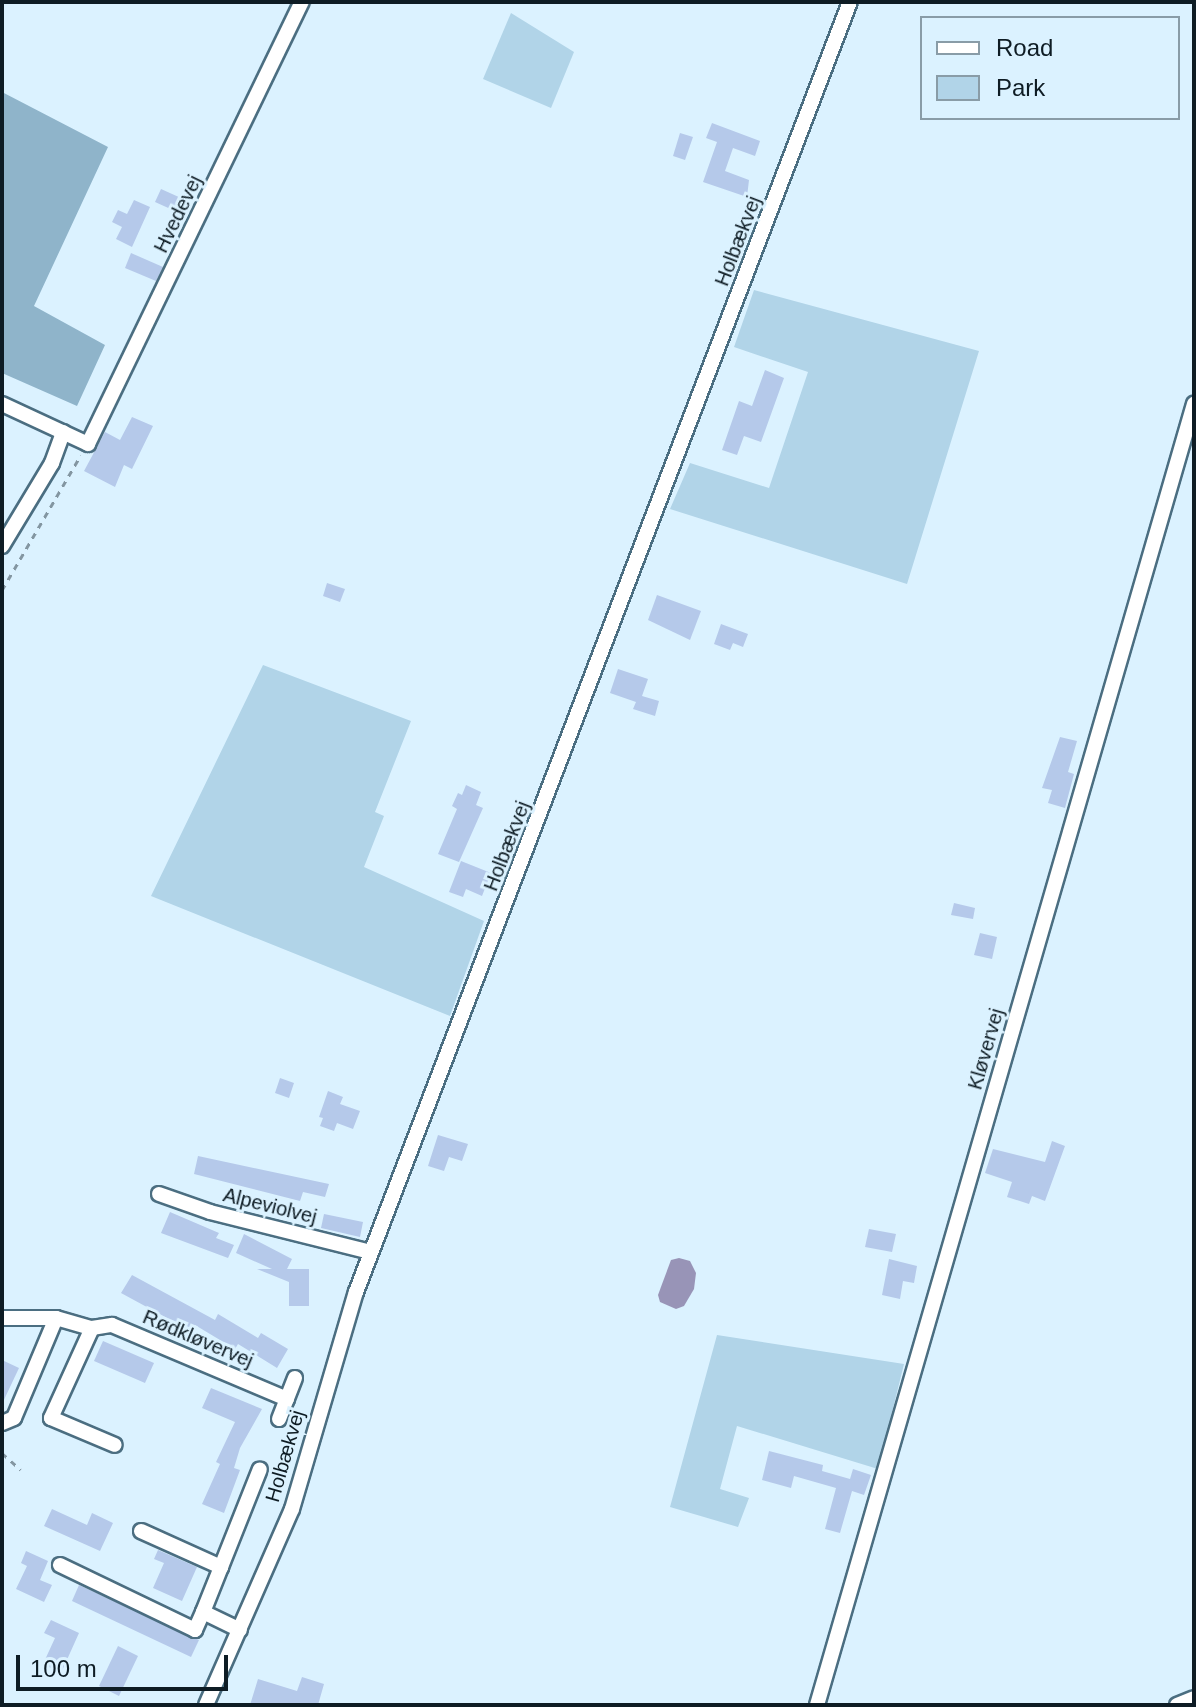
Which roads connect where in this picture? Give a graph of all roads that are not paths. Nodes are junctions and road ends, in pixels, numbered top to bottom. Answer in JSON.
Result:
{"nodes":[{"id":1,"x":302,"y":2,"type":"edge"},
{"id":2,"x":850,"y":2,"type":"edge"},
{"id":3,"x":2,"y":404,"type":"edge"},
{"id":4,"x":1194,"y":404,"type":"edge"},
{"id":5,"x":63,"y":432,"type":"junction"},
{"id":6,"x":2,"y":546,"type":"edge"},
{"id":7,"x":159,"y":1194,"type":"dead end"},
{"id":8,"x":371,"y":1252,"type":"junction"},
{"id":9,"x":2,"y":1318,"type":"edge"},
{"id":10,"x":56,"y":1318,"type":"junction"},
{"id":11,"x":92,"y":1328,"type":"junction"},
{"id":12,"x":295,"y":1378,"type":"dead end"},
{"id":13,"x":287,"y":1399,"type":"junction"},
{"id":14,"x":279,"y":1419,"type":"dead end"},
{"id":15,"x":2,"y":1423,"type":"edge"},
{"id":16,"x":115,"y":1445,"type":"dead end"},
{"id":17,"x":260,"y":1469,"type":"dead end"},
{"id":18,"x":141,"y":1531,"type":"dead end"},
{"id":19,"x":60,"y":1565,"type":"dead end"},
{"id":20,"x":221,"y":1567,"type":"junction"},
{"id":21,"x":203,"y":1612,"type":"junction"},
{"id":22,"x":240,"y":1630,"type":"junction"},
{"id":23,"x":1194,"y":1698,"type":"edge"},
{"id":24,"x":206,"y":1705,"type":"edge"},
{"id":25,"x":817,"y":1705,"type":"edge"},
{"id":26,"x":1177,"y":1705,"type":"edge"}],
"edges":[{"from":1,"to":5,"type":"street","name":"Hvedevej"},
{"from":2,"to":8,"type":"street","name":"Holbækvej"},
{"from":3,"to":5,"type":"street"},
{"from":4,"to":25,"type":"street","name":"Kløvervej"},
{"from":5,"to":6,"type":"street"},
{"from":7,"to":8,"type":"street","name":"Alpeviolvej"},
{"from":8,"to":22,"type":"street","name":"Holbækvej"},
{"from":9,"to":10,"type":"street","name":"Rødkløvervej"},
{"from":10,"to":11,"type":"street","name":"Rødkløvervej"},
{"from":10,"to":15,"type":"street"},
{"from":11,"to":13,"type":"street","name":"Rødkløvervej"},
{"from":11,"to":16,"type":"street"},
{"from":12,"to":13,"type":"street"},
{"from":13,"to":14,"type":"street"},
{"from":17,"to":20,"type":"street"},
{"from":18,"to":20,"type":"street"},
{"from":19,"to":21,"type":"street"},
{"from":20,"to":21,"type":"street"},
{"from":21,"to":22,"type":"street"},
{"from":22,"to":24,"type":"street","name":"Holbækvej"},
{"from":23,"to":26,"type":"street"}]}
